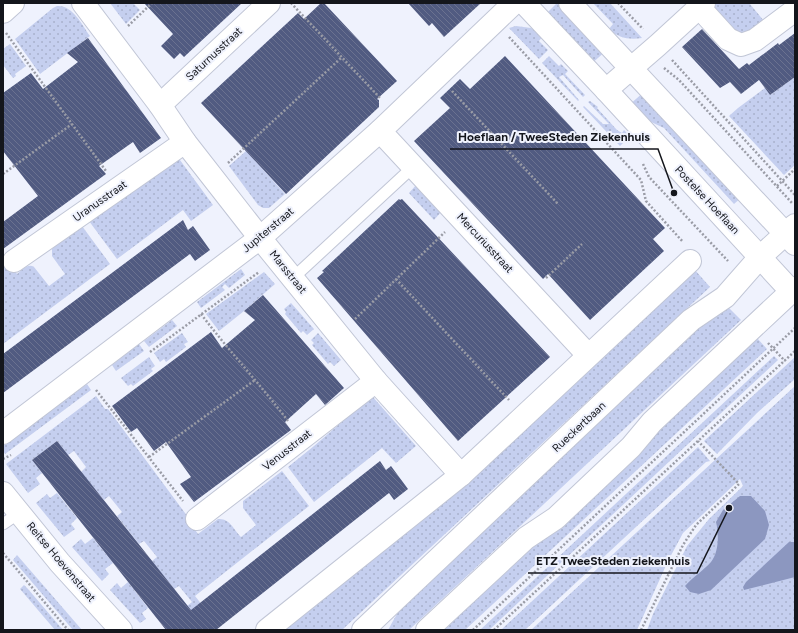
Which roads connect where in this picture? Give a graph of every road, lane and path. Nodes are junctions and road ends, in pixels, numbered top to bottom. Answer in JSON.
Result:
{"nodes":[{"id":1,"x":13,"y":3,"type":"edge"},
{"id":2,"x":82,"y":3,"type":"edge"},
{"id":3,"x":152,"y":3,"type":"edge"},
{"id":4,"x":269,"y":3,"type":"edge"},
{"id":5,"x":291,"y":3,"type":"edge"},
{"id":6,"x":514,"y":3,"type":"edge"},
{"id":7,"x":524,"y":3,"type":"edge"},
{"id":8,"x":570,"y":3,"type":"edge"},
{"id":9,"x":618,"y":3,"type":"edge"},
{"id":10,"x":702,"y":5,"type":"edge"},
{"id":11,"x":795,"y":10,"type":"edge"},
{"id":12,"x":3,"y":12,"type":"edge"},
{"id":13,"x":3,"y":29,"type":"edge"},
{"id":14,"x":112,"y":42,"type":"junction"},
{"id":15,"x":516,"y":44,"type":"dead end"},
{"id":16,"x":658,"y":45,"type":"junction"},
{"id":17,"x":342,"y":57,"type":"junction"},
{"id":18,"x":631,"y":67,"type":"junction"},
{"id":19,"x":663,"y":68,"type":"dead end"},
{"id":20,"x":437,"y":76,"type":"junction"},
{"id":21,"x":606,"y":90,"type":"junction"},
{"id":22,"x":377,"y":95,"type":"dead end"},
{"id":23,"x":160,"y":105,"type":"junction"},
{"id":24,"x":72,"y":124,"type":"junction"},
{"id":25,"x":380,"y":131,"type":"junction"},
{"id":26,"x":185,"y":142,"type":"junction"},
{"id":27,"x":244,"y":149,"type":"dead end"},
{"id":28,"x":414,"y":166,"type":"junction"},
{"id":29,"x":795,"y":170,"type":"edge"},
{"id":30,"x":3,"y":174,"type":"edge"},
{"id":31,"x":782,"y":181,"type":"junction"},
{"id":32,"x":777,"y":186,"type":"junction"},
{"id":33,"x":119,"y":188,"type":"junction"},
{"id":34,"x":795,"y":195,"type":"edge"},
{"id":35,"x":558,"y":204,"type":"dead end"},
{"id":36,"x":758,"y":204,"type":"junction"},
{"id":37,"x":795,"y":207,"type":"edge"},
{"id":38,"x":461,"y":217,"type":"junction"},
{"id":39,"x":792,"y":234,"type":"edge"},
{"id":40,"x":260,"y":238,"type":"junction"},
{"id":41,"x":582,"y":244,"type":"dead end"},
{"id":42,"x":689,"y":254,"type":"joint"},
{"id":43,"x":760,"y":257,"type":"junction"},
{"id":44,"x":14,"y":260,"type":"dead end"},
{"id":45,"x":293,"y":278,"type":"junction"},
{"id":46,"x":396,"y":279,"type":"junction"},
{"id":47,"x":793,"y":290,"type":"edge"},
{"id":48,"x":530,"y":292,"type":"junction"},
{"id":49,"x":201,"y":314,"type":"dead end"},
{"id":50,"x":753,"y":327,"type":"junction"},
{"id":51,"x":795,"y":328,"type":"edge"},
{"id":52,"x":339,"y":334,"type":"junction"},
{"id":53,"x":773,"y":348,"type":"junction"},
{"id":54,"x":795,"y":351,"type":"edge"},
{"id":55,"x":588,"y":355,"type":"junction"},
{"id":56,"x":785,"y":361,"type":"junction"},
{"id":57,"x":82,"y":373,"type":"junction"},
{"id":58,"x":255,"y":380,"type":"junction"},
{"id":59,"x":376,"y":381,"type":"junction"},
{"id":60,"x":524,"y":416,"type":"junction"},
{"id":61,"x":3,"y":433,"type":"edge"},
{"id":62,"x":302,"y":438,"type":"junction"},
{"id":63,"x":698,"y":441,"type":"junction"},
{"id":64,"x":149,"y":457,"type":"junction"},
{"id":65,"x":461,"y":475,"type":"junction"},
{"id":66,"x":3,"y":492,"type":"edge"},
{"id":67,"x":11,"y":518,"type":"edge"},
{"id":68,"x":197,"y":519,"type":"joint"},
{"id":69,"x":3,"y":553,"type":"edge"},
{"id":70,"x":68,"y":630,"type":"edge"},
{"id":71,"x":121,"y":630,"type":"edge"},
{"id":72,"x":267,"y":630,"type":"edge"},
{"id":73,"x":363,"y":630,"type":"edge"},
{"id":74,"x":427,"y":630,"type":"edge"},
{"id":75,"x":473,"y":630,"type":"edge"},
{"id":76,"x":494,"y":630,"type":"edge"},
{"id":77,"x":641,"y":630,"type":"edge"}],
"edges":[{"from":1,"to":12,"type":"street"},
{"from":2,"to":14,"type":"street","name":"Marsstraat"},
{"from":3,"to":14,"type":"path"},
{"from":4,"to":23,"type":"street","name":"Saturnusstraat"},
{"from":5,"to":17,"type":"path"},
{"from":6,"to":20,"type":"street","name":"Jupiterstraat"},
{"from":7,"to":21,"type":"street","name":"Postelse Hoeflaan"},
{"from":8,"to":18,"type":"street"},
{"from":9,"to":16,"type":"path"},
{"from":10,"to":11,"type":"street"},
{"from":10,"to":16,"type":"street"},
{"from":13,"to":24,"type":"path"},
{"from":14,"to":23,"type":"street","name":"Marsstraat"},
{"from":15,"to":42,"type":"path"},
{"from":16,"to":18,"type":"street"},
{"from":16,"to":31,"type":"path"},
{"from":17,"to":22,"type":"path"},
{"from":17,"to":27,"type":"path"},
{"from":18,"to":21,"type":"street"},
{"from":18,"to":36,"type":"street"},
{"from":19,"to":32,"type":"path"},
{"from":20,"to":25,"type":"street","name":"Jupiterstraat"},
{"from":20,"to":35,"type":"path"},
{"from":21,"to":43,"type":"street","name":"Postelse Hoeflaan"},
{"from":23,"to":26,"type":"street","name":"Marsstraat"},
{"from":24,"to":30,"type":"path"},
{"from":24,"to":33,"type":"path"},
{"from":25,"to":28,"type":"street","name":"Mercuriusstraat"},
{"from":25,"to":40,"type":"street","name":"Jupiterstraat"},
{"from":26,"to":33,"type":"street","name":"Uranusstraat"},
{"from":26,"to":40,"type":"street","name":"Marsstraat"},
{"from":28,"to":38,"type":"street","name":"Mercuriusstraat"},
{"from":28,"to":45,"type":"lane"},
{"from":29,"to":31,"type":"path"},
{"from":31,"to":32,"type":"path"},
{"from":31,"to":34,"type":"path"},
{"from":32,"to":36,"type":"path"},
{"from":32,"to":37,"type":"path"},
{"from":33,"to":44,"type":"street","name":"Uranusstraat"},
{"from":36,"to":39,"type":"street"},
{"from":38,"to":46,"type":"path"},
{"from":38,"to":48,"type":"street","name":"Mercuriusstraat"},
{"from":39,"to":43,"type":"street","name":"Rueckertbaan"},
{"from":40,"to":45,"type":"street","name":"Marsstraat"},
{"from":40,"to":57,"type":"street","name":"Jupiterstraat"},
{"from":41,"to":48,"type":"path"},
{"from":42,"to":55,"type":"street"},
{"from":43,"to":47,"type":"street","name":"Postelse Hoeflaan"},
{"from":43,"to":73,"type":"street","name":"Rueckertbaan"},
{"from":45,"to":52,"type":"street","name":"Marsstraat"},
{"from":46,"to":52,"type":"path"},
{"from":46,"to":60,"type":"path"},
{"from":47,"to":50,"type":"street"},
{"from":48,"to":55,"type":"street","name":"Mercuriusstraat"},
{"from":49,"to":58,"type":"path"},
{"from":50,"to":53,"type":"path"},
{"from":50,"to":74,"type":"street"},
{"from":51,"to":53,"type":"path"},
{"from":52,"to":59,"type":"street","name":"Marsstraat"},
{"from":53,"to":56,"type":"path"},
{"from":53,"to":75,"type":"path"},
{"from":54,"to":56,"type":"path"},
{"from":55,"to":60,"type":"street"},
{"from":56,"to":63,"type":"path"},
{"from":57,"to":61,"type":"street","name":"Jupiterstraat"},
{"from":57,"to":64,"type":"path"},
{"from":58,"to":62,"type":"path"},
{"from":58,"to":64,"type":"path"},
{"from":59,"to":62,"type":"street","name":"Venusstraat"},
{"from":59,"to":65,"type":"street","name":"Marsstraat"},
{"from":60,"to":65,"type":"street"},
{"from":62,"to":68,"type":"street","name":"Venusstraat"},
{"from":63,"to":76,"type":"path"},
{"from":63,"to":77,"type":"path"},
{"from":64,"to":68,"type":"path"},
{"from":65,"to":72,"type":"street"},
{"from":66,"to":67,"type":"street","name":"Reitse Hoevenstraat"},
{"from":67,"to":71,"type":"street","name":"Reitse Hoevenstraat"},
{"from":69,"to":70,"type":"path"}]}
